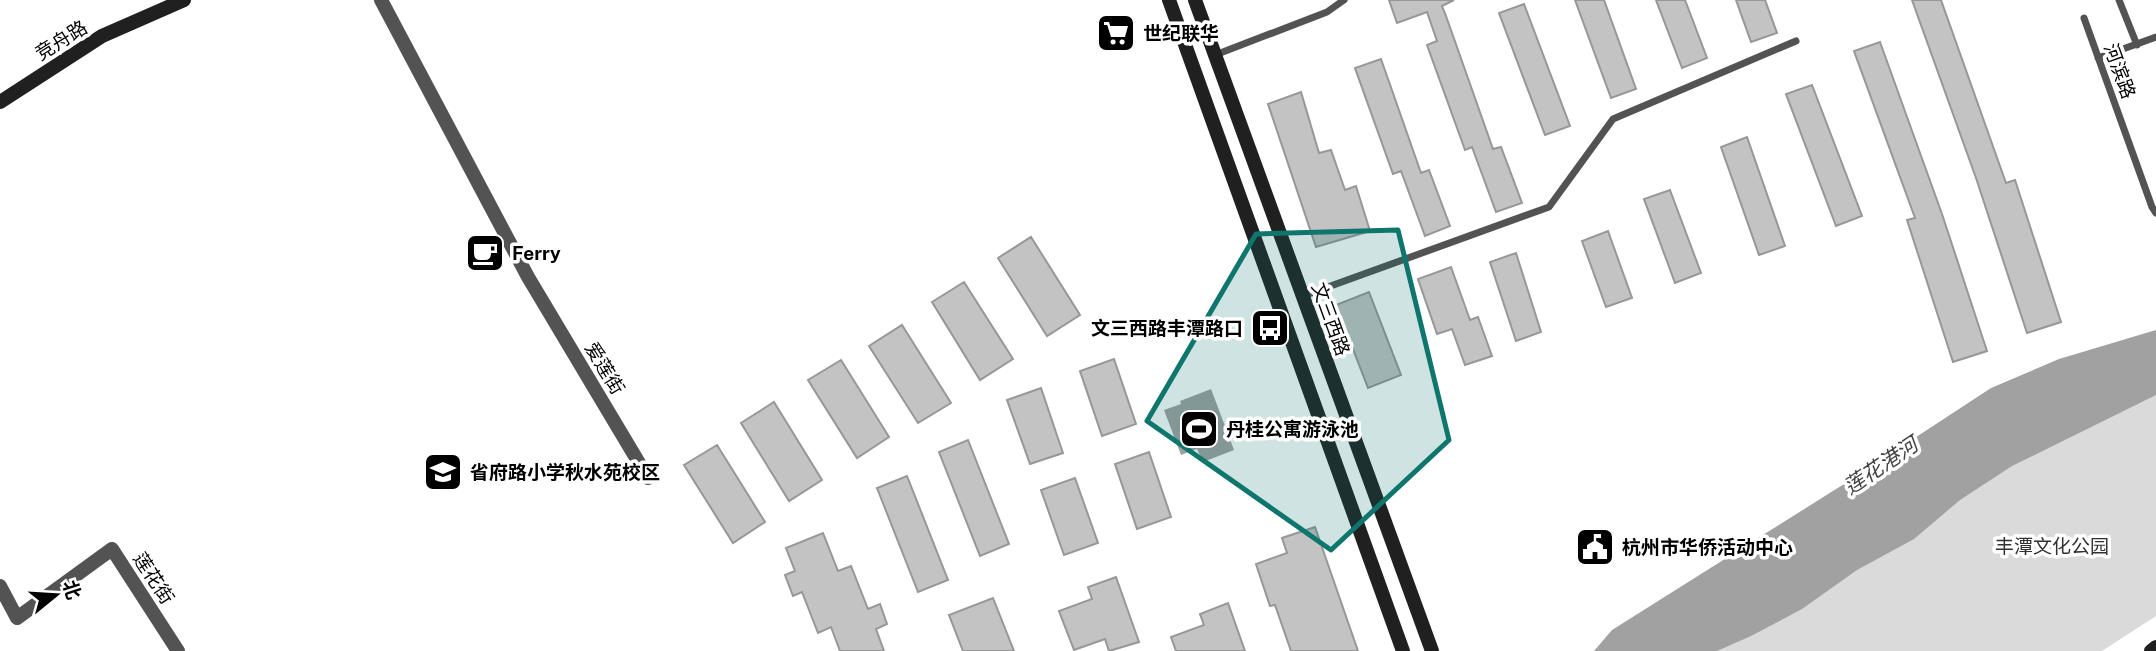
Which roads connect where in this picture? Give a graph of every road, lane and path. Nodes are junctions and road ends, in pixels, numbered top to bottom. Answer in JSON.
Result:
{"nodes":[{"id":1,"x":184,"y":0,"type":"edge"},
{"id":2,"x":381,"y":0,"type":"edge"},
{"id":3,"x":1169,"y":0,"type":"edge"},
{"id":4,"x":1195,"y":0,"type":"edge"},
{"id":5,"x":1344,"y":0,"type":"edge"},
{"id":6,"x":2119,"y":0,"type":"edge"},
{"id":7,"x":2084,"y":18,"type":"dead end"},
{"id":8,"x":2156,"y":37,"type":"edge"},
{"id":9,"x":1796,"y":41,"type":"dead end"},
{"id":10,"x":2137,"y":45,"type":"junction"},
{"id":11,"x":1215,"y":55,"type":"junction"},
{"id":12,"x":2098,"y":58,"type":"junction"},
{"id":13,"x":0,"y":102,"type":"edge"},
{"id":14,"x":2156,"y":213,"type":"edge"},
{"id":15,"x":1302,"y":296,"type":"junction"},
{"id":16,"x":648,"y":478,"type":"dead end"},
{"id":17,"x":0,"y":586,"type":"edge"},
{"id":18,"x":2156,"y":647,"type":"edge"},
{"id":19,"x":178,"y":651,"type":"edge"},
{"id":20,"x":1403,"y":651,"type":"edge"},
{"id":21,"x":1432,"y":651,"type":"edge"},
{"id":22,"x":2151,"y":651,"type":"edge"}],
"edges":[{"from":1,"to":13,"type":"main road","name":"竞舟路"},
{"from":2,"to":16,"type":"street","name":"爱莲街"},
{"from":3,"to":20,"type":"main road"},
{"from":4,"to":11,"type":"main road","name":"文三西路"},
{"from":5,"to":11,"type":"lane"},
{"from":6,"to":10,"type":"lane"},
{"from":7,"to":12,"type":"lane","name":"河滨路"},
{"from":8,"to":10,"type":"lane"},
{"from":9,"to":15,"type":"lane"},
{"from":10,"to":12,"type":"lane"},
{"from":11,"to":15,"type":"main road","name":"文三西路"},
{"from":12,"to":14,"type":"lane","name":"河滨路"},
{"from":15,"to":21,"type":"main road","name":"文三西路"},
{"from":17,"to":19,"type":"street","name":"莲花街"},
{"from":18,"to":22,"type":"main road"}]}
